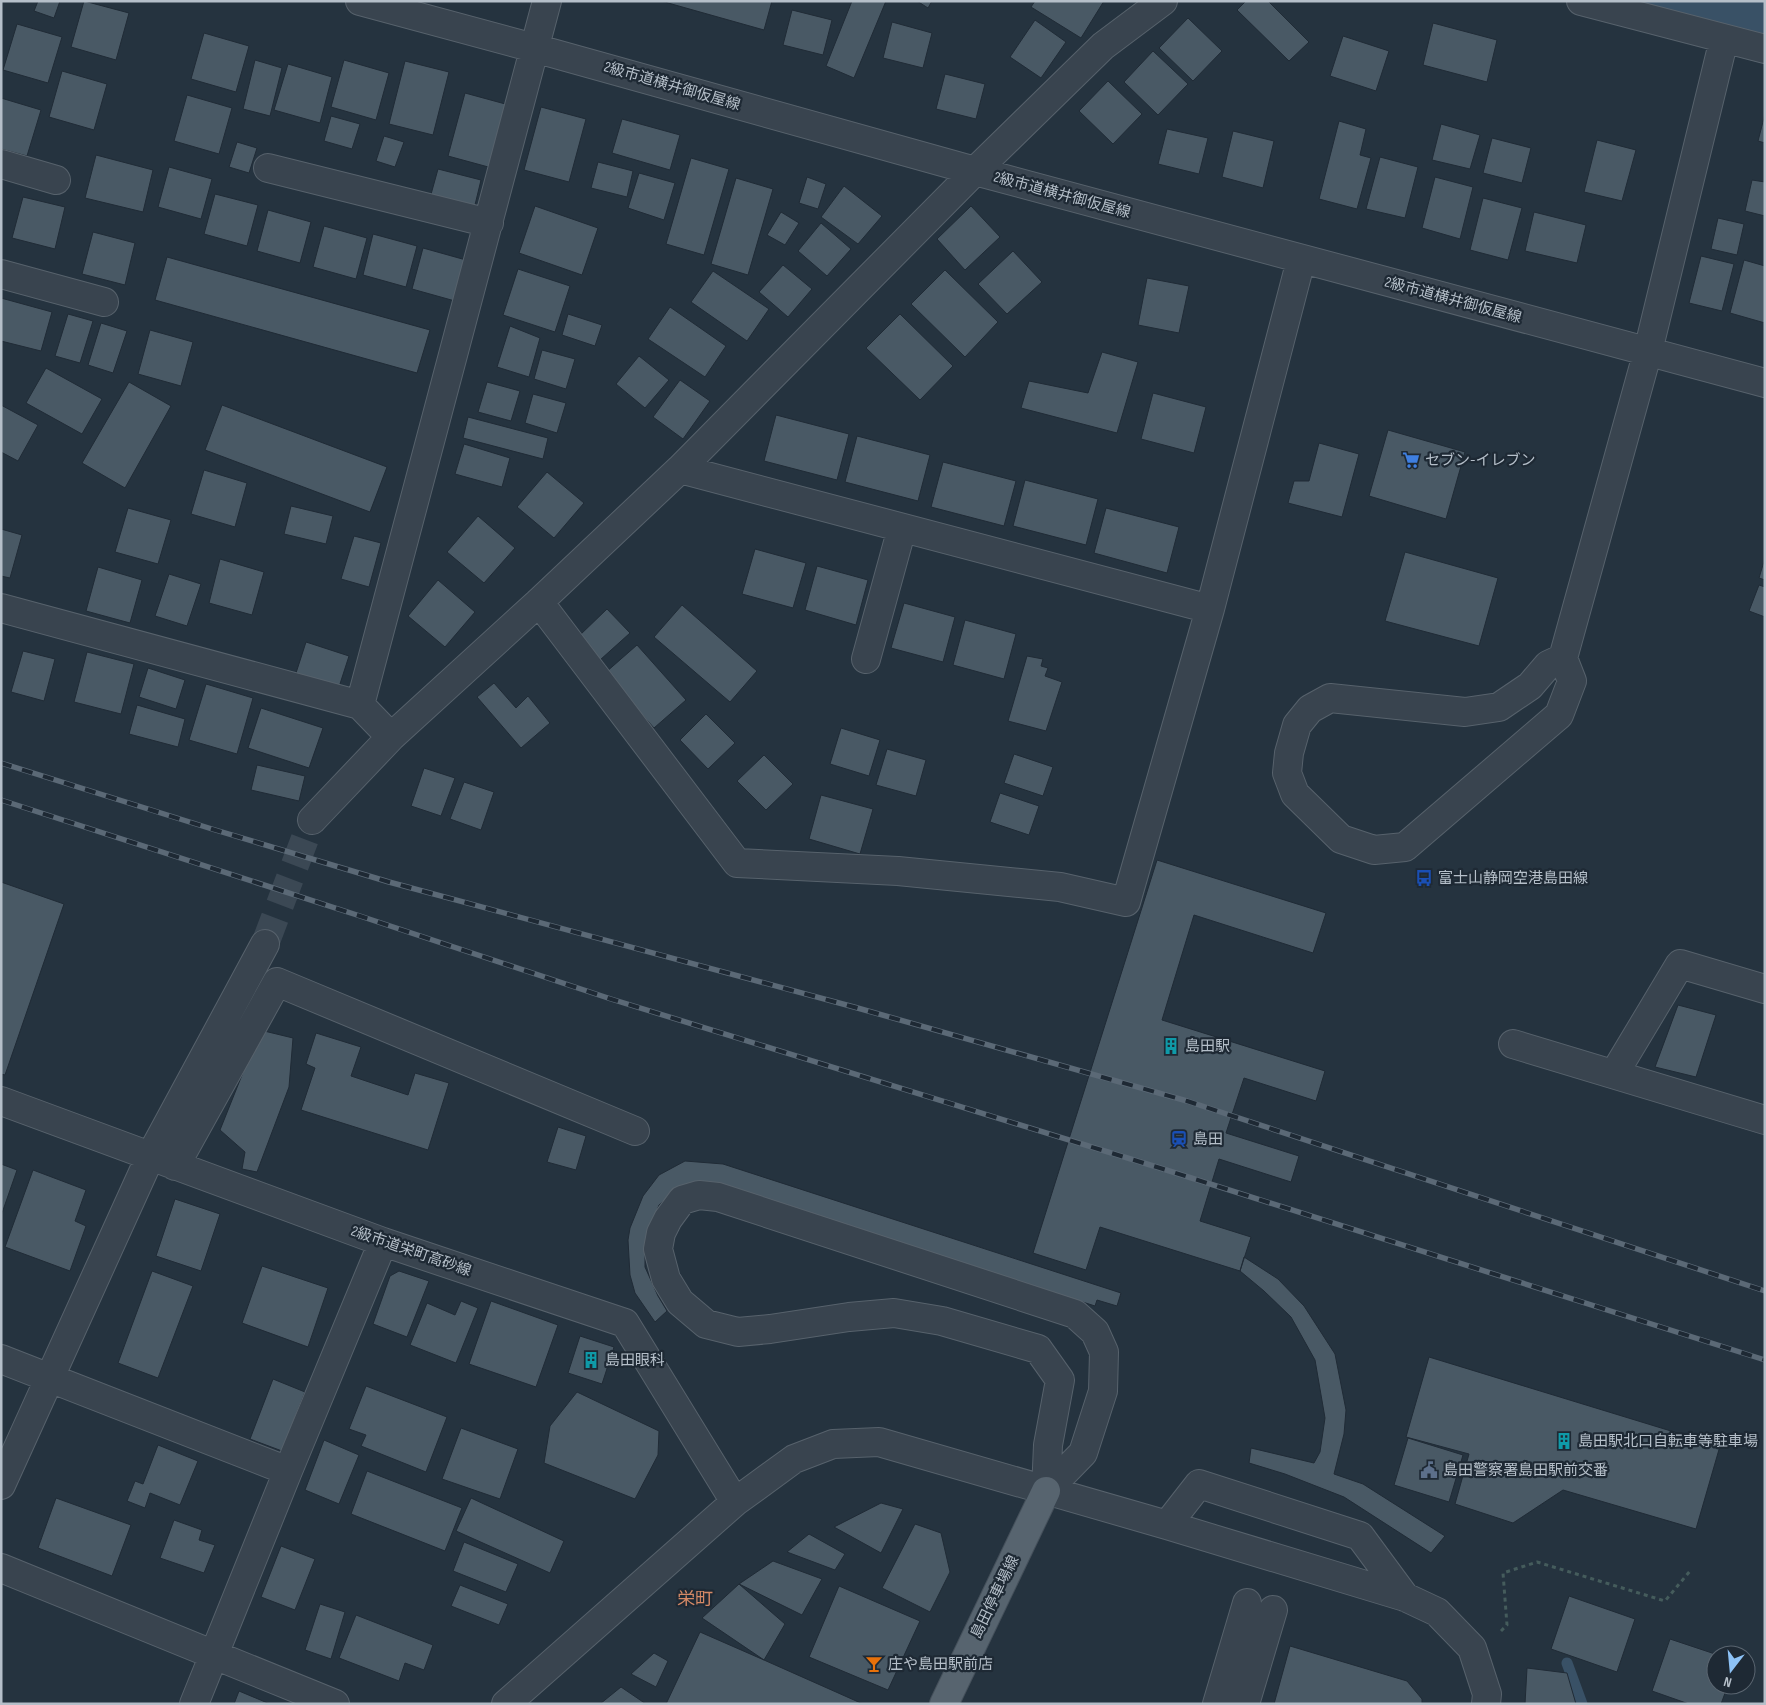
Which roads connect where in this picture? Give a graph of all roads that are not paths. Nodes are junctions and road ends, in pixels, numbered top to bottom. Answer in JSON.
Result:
{"nodes":[{"id":1,"x":360,"y":1,"type":"edge"},
{"id":2,"x":547,"y":1,"type":"edge"},
{"id":3,"x":1163,"y":1,"type":"edge"},
{"id":4,"x":1581,"y":1,"type":"edge"},
{"id":5,"x":1724,"y":39,"type":"junction"},
{"id":6,"x":534,"y":48,"type":"junction"},
{"id":7,"x":1765,"y":49,"type":"edge"},
{"id":8,"x":1,"y":164,"type":"edge"},
{"id":9,"x":268,"y":168,"type":"dead end"},
{"id":10,"x":975,"y":172,"type":"junction"},
{"id":11,"x":56,"y":180,"type":"dead end"},
{"id":12,"x":488,"y":222,"type":"junction"},
{"id":13,"x":1301,"y":260,"type":"junction"},
{"id":14,"x":1,"y":274,"type":"edge"},
{"id":15,"x":104,"y":302,"type":"dead end"},
{"id":16,"x":1648,"y":351,"type":"junction"},
{"id":17,"x":1765,"y":383,"type":"edge"},
{"id":18,"x":680,"y":469,"type":"junction"},
{"id":19,"x":902,"y":528,"type":"junction"},
{"id":20,"x":539,"y":602,"type":"junction"},
{"id":21,"x":1,"y":608,"type":"edge"},
{"id":22,"x":1210,"y":609,"type":"junction"},
{"id":23,"x":1563,"y":658,"type":"junction"},
{"id":24,"x":866,"y":659,"type":"dead end"},
{"id":25,"x":360,"y":705,"type":"junction"},
{"id":26,"x":391,"y":737,"type":"junction"},
{"id":27,"x":312,"y":820,"type":"tunnel mouth"},
{"id":28,"x":265,"y":944,"type":"tunnel mouth"},
{"id":29,"x":1765,"y":989,"type":"edge"},
{"id":30,"x":1513,"y":1044,"type":"dead end"},
{"id":31,"x":1614,"y":1074,"type":"junction"},
{"id":32,"x":1,"y":1101,"type":"edge"},
{"id":33,"x":1765,"y":1120,"type":"edge"},
{"id":34,"x":635,"y":1131,"type":"dead end"},
{"id":35,"x":162,"y":1162,"type":"junction"},
{"id":36,"x":383,"y":1242,"type":"junction"},
{"id":37,"x":1,"y":1359,"type":"edge"},
{"id":38,"x":50,"y":1378,"type":"junction"},
{"id":39,"x":288,"y":1471,"type":"junction"},
{"id":40,"x":1,"y":1485,"type":"edge"},
{"id":41,"x":1046,"y":1491,"type":"junction"},
{"id":42,"x":735,"y":1502,"type":"junction"},
{"id":43,"x":1168,"y":1525,"type":"junction"},
{"id":44,"x":1,"y":1568,"type":"edge"},
{"id":45,"x":1405,"y":1597,"type":"junction"},
{"id":46,"x":1247,"y":1604,"type":"dead end"},
{"id":47,"x":1273,"y":1610,"type":"dead end"},
{"id":48,"x":215,"y":1655,"type":"junction"},
{"id":49,"x":194,"y":1704,"type":"edge"},
{"id":50,"x":336,"y":1704,"type":"edge"},
{"id":51,"x":506,"y":1704,"type":"edge"},
{"id":52,"x":944,"y":1704,"type":"edge"},
{"id":53,"x":1217,"y":1704,"type":"edge"},
{"id":54,"x":1245,"y":1704,"type":"edge"},
{"id":55,"x":1486,"y":1704,"type":"edge"}],
"edges":[{"from":1,"to":6,"type":"street","name":"2級市道横井御仮屋線"},
{"from":2,"to":6,"type":"street"},
{"from":3,"to":10,"type":"street"},
{"from":4,"to":5,"type":"street"},
{"from":5,"to":7,"type":"street"},
{"from":5,"to":16,"type":"street"},
{"from":6,"to":10,"type":"street","name":"2級市道横井御仮屋線"},
{"from":6,"to":12,"type":"street"},
{"from":8,"to":11,"type":"street"},
{"from":9,"to":12,"type":"street"},
{"from":10,"to":13,"type":"street","name":"2級市道横井御仮屋線"},
{"from":10,"to":18,"type":"street"},
{"from":12,"to":25,"type":"street"},
{"from":13,"to":16,"type":"street","name":"2級市道横井御仮屋線"},
{"from":13,"to":22,"type":"street"},
{"from":14,"to":15,"type":"street"},
{"from":16,"to":17,"type":"street","name":"2級市道横井御仮屋線"},
{"from":16,"to":23,"type":"street"},
{"from":18,"to":19,"type":"street"},
{"from":18,"to":20,"type":"street"},
{"from":19,"to":22,"type":"street"},
{"from":19,"to":24,"type":"street"},
{"from":20,"to":22,"type":"street"},
{"from":20,"to":26,"type":"street"},
{"from":21,"to":25,"type":"street"},
{"from":23,"to":23,"type":"street"},
{"from":25,"to":26,"type":"street"},
{"from":26,"to":27,"type":"street"},
{"from":28,"to":35,"type":"street"},
{"from":29,"to":31,"type":"street"},
{"from":30,"to":31,"type":"street"},
{"from":31,"to":33,"type":"street"},
{"from":32,"to":35,"type":"street","name":"2級市道栄町高砂線"},
{"from":34,"to":35,"type":"street"},
{"from":35,"to":36,"type":"street","name":"2級市道栄町高砂線"},
{"from":35,"to":38,"type":"street"},
{"from":36,"to":39,"type":"street"},
{"from":36,"to":42,"type":"street","name":"2級市道栄町高砂線"},
{"from":37,"to":38,"type":"street"},
{"from":38,"to":39,"type":"street"},
{"from":38,"to":40,"type":"street"},
{"from":39,"to":48,"type":"street"},
{"from":41,"to":41,"type":"street"},
{"from":41,"to":42,"type":"street"},
{"from":41,"to":43,"type":"street"},
{"from":41,"to":52,"type":"main road","name":"島田停車場線"},
{"from":42,"to":51,"type":"street"},
{"from":43,"to":45,"type":"street"},
{"from":43,"to":45,"type":"street"},
{"from":44,"to":48,"type":"street"},
{"from":45,"to":55,"type":"street"},
{"from":46,"to":53,"type":"street"},
{"from":47,"to":54,"type":"street"},
{"from":48,"to":49,"type":"street"},
{"from":48,"to":50,"type":"street"}]}
